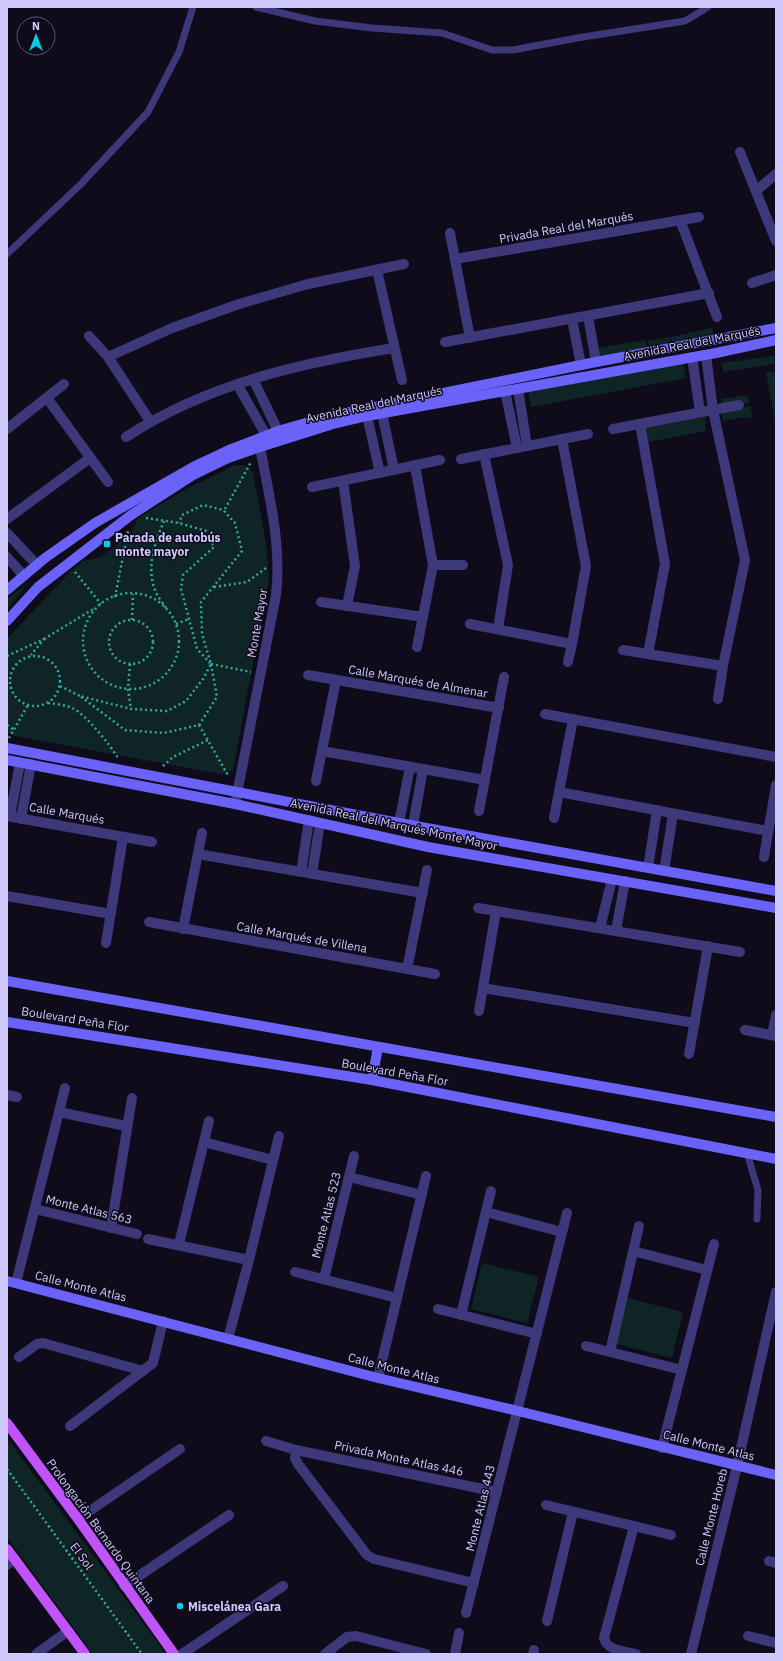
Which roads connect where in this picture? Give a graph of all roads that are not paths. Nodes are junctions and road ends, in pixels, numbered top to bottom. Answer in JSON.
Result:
{"nodes":[{"id":1,"x":193,"y":7,"type":"edge"},
{"id":2,"x":256,"y":7,"type":"edge"},
{"id":3,"x":708,"y":7,"type":"edge"},
{"id":4,"x":740,"y":152,"type":"dead end"},
{"id":5,"x":776,"y":174,"type":"edge"},
{"id":6,"x":756,"y":191,"type":"junction"},
{"id":7,"x":699,"y":216,"type":"dead end"},
{"id":8,"x":680,"y":220,"type":"junction"},
{"id":9,"x":450,"y":233,"type":"dead end"},
{"id":10,"x":776,"y":241,"type":"edge"},
{"id":11,"x":7,"y":254,"type":"edge"},
{"id":12,"x":455,"y":259,"type":"junction"},
{"id":13,"x":404,"y":264,"type":"dead end"},
{"id":14,"x":377,"y":270,"type":"junction"},
{"id":15,"x":776,"y":275,"type":"edge"},
{"id":16,"x":752,"y":283,"type":"dead end"},
{"id":17,"x":709,"y":294,"type":"junction"},
{"id":18,"x":588,"y":316,"type":"junction"},
{"id":19,"x":717,"y":317,"type":"dead end"},
{"id":20,"x":572,"y":319,"type":"junction"},
{"id":21,"x":776,"y":328,"type":"edge"},
{"id":22,"x":89,"y":336,"type":"dead end"},
{"id":23,"x":470,"y":338,"type":"junction"},
{"id":24,"x":776,"y":340,"type":"edge"},
{"id":25,"x":445,"y":342,"type":"dead end"},
{"id":26,"x":394,"y":348,"type":"junction"},
{"id":27,"x":706,"y":354,"type":"junction"},
{"id":28,"x":108,"y":357,"type":"junction"},
{"id":29,"x":692,"y":357,"type":"junction"},
{"id":30,"x":596,"y":362,"type":"junction"},
{"id":31,"x":581,"y":365,"type":"junction"},
{"id":32,"x":253,"y":379,"type":"junction"},
{"id":33,"x":402,"y":380,"type":"dead end"},
{"id":34,"x":64,"y":384,"type":"dead end"},
{"id":35,"x":237,"y":384,"type":"junction"},
{"id":36,"x":518,"y":389,"type":"junction"},
{"id":37,"x":506,"y":391,"type":"junction"},
{"id":38,"x":47,"y":398,"type":"junction"},
{"id":39,"x":739,"y":405,"type":"dead end"},
{"id":40,"x":713,"y":410,"type":"junction"},
{"id":41,"x":700,"y":412,"type":"junction"},
{"id":42,"x":382,"y":414,"type":"junction"},
{"id":43,"x":367,"y":416,"type":"junction"},
{"id":44,"x":150,"y":421,"type":"junction"},
{"id":45,"x":640,"y":424,"type":"junction"},
{"id":46,"x":7,"y":429,"type":"edge"},
{"id":47,"x":613,"y":429,"type":"dead end"},
{"id":48,"x":278,"y":431,"type":"junction"},
{"id":49,"x":588,"y":434,"type":"dead end"},
{"id":50,"x":266,"y":435,"type":"junction"},
{"id":51,"x":126,"y":437,"type":"dead end"},
{"id":52,"x":562,"y":439,"type":"junction"},
{"id":53,"x":260,"y":447,"type":"junction"},
{"id":54,"x":522,"y":447,"type":"junction"},
{"id":55,"x":484,"y":454,"type":"junction"},
{"id":56,"x":90,"y":458,"type":"junction"},
{"id":57,"x":461,"y":459,"type":"dead end"},
{"id":58,"x":440,"y":460,"type":"dead end"},
{"id":59,"x":415,"y":466,"type":"junction"},
{"id":60,"x":394,"y":470,"type":"junction"},
{"id":61,"x":380,"y":473,"type":"junction"},
{"id":62,"x":343,"y":481,"type":"junction"},
{"id":63,"x":108,"y":482,"type":"dead end"},
{"id":64,"x":312,"y":487,"type":"dead end"},
{"id":65,"x":7,"y":519,"type":"edge"},
{"id":66,"x":7,"y":533,"type":"edge"},
{"id":67,"x":7,"y":557,"type":"edge"},
{"id":68,"x":37,"y":565,"type":"junction"},
{"id":69,"x":433,"y":565,"type":"junction"},
{"id":70,"x":463,"y":565,"type":"dead end"},
{"id":71,"x":24,"y":576,"type":"junction"},
{"id":72,"x":7,"y":590,"type":"edge"},
{"id":73,"x":321,"y":602,"type":"dead end"},
{"id":74,"x":347,"y":606,"type":"junction"},
{"id":75,"x":423,"y":617,"type":"junction"},
{"id":76,"x":7,"y":621,"type":"edge"},
{"id":77,"x":470,"y":624,"type":"dead end"},
{"id":78,"x":498,"y":629,"type":"junction"},
{"id":79,"x":572,"y":644,"type":"junction"},
{"id":80,"x":417,"y":647,"type":"dead end"},
{"id":81,"x":623,"y":650,"type":"dead end"},
{"id":82,"x":648,"y":654,"type":"junction"},
{"id":83,"x":568,"y":662,"type":"dead end"},
{"id":84,"x":723,"y":666,"type":"junction"},
{"id":85,"x":308,"y":674,"type":"dead end"},
{"id":86,"x":504,"y":677,"type":"dead end"},
{"id":87,"x":336,"y":680,"type":"junction"},
{"id":88,"x":718,"y":699,"type":"dead end"},
{"id":89,"x":499,"y":708,"type":"junction"},
{"id":90,"x":545,"y":714,"type":"dead end"},
{"id":91,"x":573,"y":719,"type":"junction"},
{"id":92,"x":7,"y":748,"type":"edge"},
{"id":93,"x":322,"y":751,"type":"junction"},
{"id":94,"x":776,"y":757,"type":"edge"},
{"id":95,"x":7,"y":760,"type":"edge"},
{"id":96,"x":20,"y":762,"type":"junction"},
{"id":97,"x":31,"y":764,"type":"junction"},
{"id":98,"x":410,"y":767,"type":"junction"},
{"id":99,"x":423,"y":769,"type":"junction"},
{"id":100,"x":485,"y":780,"type":"junction"},
{"id":101,"x":316,"y":781,"type":"dead end"},
{"id":102,"x":776,"y":785,"type":"edge"},
{"id":103,"x":238,"y":792,"type":"junction"},
{"id":104,"x":559,"y":792,"type":"junction"},
{"id":105,"x":235,"y":804,"type":"junction"},
{"id":106,"x":657,"y":810,"type":"junction"},
{"id":107,"x":479,"y":811,"type":"dead end"},
{"id":108,"x":674,"y":814,"type":"junction"},
{"id":109,"x":9,"y":816,"type":"edge"},
{"id":110,"x":554,"y":818,"type":"dead end"},
{"id":111,"x":21,"y":819,"type":"junction"},
{"id":112,"x":309,"y":820,"type":"junction"},
{"id":113,"x":320,"y":823,"type":"junction"},
{"id":114,"x":399,"y":823,"type":"junction"},
{"id":115,"x":413,"y":826,"type":"junction"},
{"id":116,"x":768,"y":831,"type":"junction"},
{"id":117,"x":202,"y":833,"type":"dead end"},
{"id":118,"x":123,"y":836,"type":"junction"},
{"id":119,"x":152,"y":842,"type":"dead end"},
{"id":120,"x":198,"y":854,"type":"junction"},
{"id":121,"x":764,"y":857,"type":"dead end"},
{"id":122,"x":648,"y":868,"type":"junction"},
{"id":123,"x":427,"y":870,"type":"dead end"},
{"id":124,"x":664,"y":871,"type":"junction"},
{"id":125,"x":301,"y":872,"type":"junction"},
{"id":126,"x":312,"y":874,"type":"junction"},
{"id":127,"x":612,"y":878,"type":"junction"},
{"id":128,"x":625,"y":881,"type":"junction"},
{"id":129,"x":776,"y":891,"type":"edge"},
{"id":130,"x":423,"y":893,"type":"junction"},
{"id":131,"x":7,"y":896,"type":"edge"},
{"id":132,"x":776,"y":907,"type":"edge"},
{"id":133,"x":478,"y":908,"type":"dead end"},
{"id":134,"x":496,"y":911,"type":"junction"},
{"id":135,"x":111,"y":914,"type":"junction"},
{"id":136,"x":149,"y":922,"type":"dead end"},
{"id":137,"x":600,"y":928,"type":"junction"},
{"id":138,"x":183,"y":929,"type":"junction"},
{"id":139,"x":616,"y":931,"type":"junction"},
{"id":140,"x":106,"y":943,"type":"dead end"},
{"id":141,"x":708,"y":946,"type":"junction"},
{"id":142,"x":740,"y":952,"type":"dead end"},
{"id":143,"x":407,"y":969,"type":"junction"},
{"id":144,"x":435,"y":974,"type":"dead end"},
{"id":145,"x":7,"y":981,"type":"edge"},
{"id":146,"x":483,"y":988,"type":"junction"},
{"id":147,"x":479,"y":1011,"type":"dead end"},
{"id":148,"x":776,"y":1015,"type":"edge"},
{"id":149,"x":7,"y":1022,"type":"edge"},
{"id":150,"x":694,"y":1023,"type":"junction"},
{"id":151,"x":745,"y":1030,"type":"dead end"},
{"id":152,"x":774,"y":1035,"type":"edge"},
{"id":153,"x":378,"y":1047,"type":"junction"},
{"id":154,"x":689,"y":1054,"type":"dead end"},
{"id":155,"x":372,"y":1080,"type":"junction"},
{"id":156,"x":65,"y":1088,"type":"dead end"},
{"id":157,"x":132,"y":1098,"type":"dead end"},
{"id":158,"x":59,"y":1112,"type":"junction"},
{"id":159,"x":776,"y":1117,"type":"edge"},
{"id":160,"x":209,"y":1121,"type":"dead end"},
{"id":161,"x":126,"y":1126,"type":"junction"},
{"id":162,"x":279,"y":1136,"type":"dead end"},
{"id":163,"x":204,"y":1142,"type":"junction"},
{"id":164,"x":748,"y":1153,"type":"junction"},
{"id":165,"x":354,"y":1156,"type":"dead end"},
{"id":166,"x":776,"y":1159,"type":"edge"},
{"id":167,"x":273,"y":1160,"type":"junction"},
{"id":168,"x":426,"y":1176,"type":"dead end"},
{"id":169,"x":349,"y":1177,"type":"junction"},
{"id":170,"x":491,"y":1191,"type":"dead end"},
{"id":171,"x":422,"y":1195,"type":"junction"},
{"id":172,"x":35,"y":1209,"type":"junction"},
{"id":173,"x":486,"y":1212,"type":"junction"},
{"id":174,"x":567,"y":1213,"type":"dead end"},
{"id":175,"x":757,"y":1220,"type":"dead end"},
{"id":176,"x":639,"y":1226,"type":"dead end"},
{"id":177,"x":111,"y":1228,"type":"junction"},
{"id":178,"x":562,"y":1232,"type":"junction"},
{"id":179,"x":137,"y":1234,"type":"dead end"},
{"id":180,"x":148,"y":1238,"type":"dead end"},
{"id":181,"x":179,"y":1244,"type":"junction"},
{"id":182,"x":714,"y":1244,"type":"dead end"},
{"id":183,"x":633,"y":1251,"type":"junction"},
{"id":184,"x":249,"y":1260,"type":"junction"},
{"id":185,"x":707,"y":1270,"type":"junction"},
{"id":186,"x":295,"y":1272,"type":"dead end"},
{"id":187,"x":324,"y":1279,"type":"junction"},
{"id":188,"x":10,"y":1284,"type":"edge"},
{"id":189,"x":776,"y":1292,"type":"edge"},
{"id":190,"x":397,"y":1298,"type":"junction"},
{"id":191,"x":438,"y":1309,"type":"dead end"},
{"id":192,"x":461,"y":1315,"type":"junction"},
{"id":193,"x":162,"y":1321,"type":"junction"},
{"id":194,"x":537,"y":1334,"type":"junction"},
{"id":195,"x":228,"y":1339,"type":"junction"},
{"id":196,"x":586,"y":1346,"type":"dead end"},
{"id":197,"x":610,"y":1352,"type":"junction"},
{"id":198,"x":19,"y":1357,"type":"dead end"},
{"id":199,"x":682,"y":1370,"type":"junction"},
{"id":200,"x":143,"y":1371,"type":"junction"},
{"id":201,"x":378,"y":1378,"type":"junction"},
{"id":202,"x":518,"y":1410,"type":"junction"},
{"id":203,"x":7,"y":1423,"type":"edge"},
{"id":204,"x":70,"y":1426,"type":"dead end"},
{"id":205,"x":266,"y":1441,"type":"dead end"},
{"id":206,"x":662,"y":1448,"type":"junction"},
{"id":207,"x":180,"y":1449,"type":"dead end"},
{"id":208,"x":296,"y":1450,"type":"junction"},
{"id":209,"x":737,"y":1466,"type":"junction"},
{"id":210,"x":776,"y":1475,"type":"edge"},
{"id":211,"x":497,"y":1492,"type":"junction"},
{"id":212,"x":546,"y":1505,"type":"dead end"},
{"id":213,"x":573,"y":1512,"type":"junction"},
{"id":214,"x":229,"y":1515,"type":"dead end"},
{"id":215,"x":78,"y":1519,"type":"junction"},
{"id":216,"x":634,"y":1526,"type":"junction"},
{"id":217,"x":671,"y":1535,"type":"dead end"},
{"id":218,"x":7,"y":1548,"type":"edge"},
{"id":219,"x":11,"y":1562,"type":"edge"},
{"id":220,"x":474,"y":1583,"type":"junction"},
{"id":221,"x":124,"y":1586,"type":"junction"},
{"id":222,"x":283,"y":1586,"type":"dead end"},
{"id":223,"x":466,"y":1613,"type":"dead end"},
{"id":224,"x":547,"y":1621,"type":"dead end"},
{"id":225,"x":68,"y":1631,"type":"junction"},
{"id":226,"x":459,"y":1633,"type":"dead end"},
{"id":227,"x":748,"y":1636,"type":"dead end"},
{"id":228,"x":776,"y":1643,"type":"edge"},
{"id":229,"x":36,"y":1654,"type":"edge"},
{"id":230,"x":85,"y":1654,"type":"edge"},
{"id":231,"x":174,"y":1654,"type":"edge"},
{"id":232,"x":182,"y":1654,"type":"edge"},
{"id":233,"x":325,"y":1654,"type":"edge"},
{"id":234,"x":426,"y":1654,"type":"edge"},
{"id":235,"x":455,"y":1654,"type":"edge"},
{"id":236,"x":636,"y":1654,"type":"edge"},
{"id":237,"x":690,"y":1654,"type":"edge"}],
"edges":[{"from":1,"to":11,"type":"lane"},
{"from":2,"to":3,"type":"lane"},
{"from":4,"to":6,"type":"street"},
{"from":5,"to":6,"type":"street"},
{"from":6,"to":10,"type":"street"},
{"from":7,"to":8,"type":"street","name":"Privada Real del Marqués"},
{"from":8,"to":12,"type":"street","name":"Privada Real del Marqués"},
{"from":8,"to":17,"type":"street"},
{"from":9,"to":12,"type":"street"},
{"from":12,"to":23,"type":"street"},
{"from":13,"to":14,"type":"street"},
{"from":14,"to":26,"type":"street"},
{"from":14,"to":28,"type":"street"},
{"from":15,"to":16,"type":"street"},
{"from":17,"to":18,"type":"street"},
{"from":17,"to":19,"type":"street"},
{"from":18,"to":20,"type":"street"},
{"from":18,"to":30,"type":"street"},
{"from":20,"to":23,"type":"street"},
{"from":20,"to":31,"type":"street"},
{"from":21,"to":30,"type":"street","name":"Avenida Real del Marqués"},
{"from":22,"to":28,"type":"street"},
{"from":23,"to":25,"type":"street"},
{"from":24,"to":27,"type":"street","name":"Avenida Real del Marqués"},
{"from":26,"to":32,"type":"street"},
{"from":26,"to":33,"type":"street"},
{"from":27,"to":29,"type":"street","name":"Avenida Real del Marqués"},
{"from":27,"to":40,"type":"street"},
{"from":28,"to":44,"type":"street"},
{"from":29,"to":36,"type":"street","name":"Avenida Real del Marqués"},
{"from":29,"to":41,"type":"street"},
{"from":30,"to":31,"type":"street","name":"Avenida Real del Marqués"},
{"from":31,"to":48,"type":"street","name":"Avenida Real del Marqués"},
{"from":32,"to":35,"type":"street"},
{"from":32,"to":48,"type":"street"},
{"from":34,"to":38,"type":"street"},
{"from":35,"to":44,"type":"street"},
{"from":35,"to":50,"type":"street"},
{"from":36,"to":37,"type":"street","name":"Avenida Real del Marqués"},
{"from":36,"to":54,"type":"street"},
{"from":37,"to":42,"type":"street","name":"Avenida Real del Marqués"},
{"from":37,"to":54,"type":"street"},
{"from":38,"to":46,"type":"street"},
{"from":38,"to":56,"type":"street"},
{"from":39,"to":40,"type":"street"},
{"from":40,"to":41,"type":"street"},
{"from":40,"to":84,"type":"street"},
{"from":41,"to":45,"type":"street"},
{"from":42,"to":43,"type":"street","name":"Avenida Real del Marqués"},
{"from":42,"to":60,"type":"street"},
{"from":43,"to":53,"type":"street","name":"Avenida Real del Marqués"},
{"from":43,"to":61,"type":"street"},
{"from":44,"to":51,"type":"street"},
{"from":45,"to":47,"type":"street"},
{"from":45,"to":82,"type":"street"},
{"from":48,"to":50,"type":"street","name":"Avenida Real del Marqués"},
{"from":49,"to":52,"type":"street"},
{"from":50,"to":68,"type":"street","name":"Avenida Real del Marqués"},
{"from":52,"to":54,"type":"street"},
{"from":52,"to":79,"type":"street"},
{"from":53,"to":76,"type":"street","name":"Avenida Real del Marqués"},
{"from":53,"to":103,"type":"street","name":"Monte Mayor"},
{"from":54,"to":55,"type":"street"},
{"from":55,"to":57,"type":"street"},
{"from":55,"to":78,"type":"street"},
{"from":56,"to":63,"type":"street"},
{"from":56,"to":65,"type":"street"},
{"from":58,"to":59,"type":"street"},
{"from":59,"to":60,"type":"street"},
{"from":59,"to":69,"type":"street"},
{"from":60,"to":61,"type":"street"},
{"from":61,"to":62,"type":"street"},
{"from":62,"to":64,"type":"street"},
{"from":62,"to":74,"type":"street"},
{"from":66,"to":68,"type":"street"},
{"from":67,"to":71,"type":"street"},
{"from":68,"to":71,"type":"street","name":"Avenida Real del Marqués"},
{"from":69,"to":70,"type":"street"},
{"from":69,"to":75,"type":"street"},
{"from":71,"to":72,"type":"street","name":"Avenida Real del Marqués"},
{"from":73,"to":74,"type":"street"},
{"from":74,"to":75,"type":"street"},
{"from":75,"to":80,"type":"street"},
{"from":77,"to":78,"type":"street"},
{"from":78,"to":79,"type":"street"},
{"from":79,"to":83,"type":"street"},
{"from":81,"to":82,"type":"street"},
{"from":82,"to":84,"type":"street"},
{"from":84,"to":88,"type":"street"},
{"from":85,"to":87,"type":"street"},
{"from":86,"to":89,"type":"street"},
{"from":87,"to":89,"type":"street","name":"Calle Marqués de Almenar"},
{"from":87,"to":93,"type":"street","name":"Calle Marqués de Almenar"},
{"from":89,"to":100,"type":"street","name":"Calle Marqués de Almenar"},
{"from":90,"to":91,"type":"street"},
{"from":91,"to":94,"type":"street"},
{"from":91,"to":104,"type":"street"},
{"from":92,"to":103,"type":"street","name":"Avenida Real del Marqués Monte Mayor"},
{"from":93,"to":98,"type":"street"},
{"from":93,"to":101,"type":"street","name":"Calle Marqués de Almenar"},
{"from":95,"to":96,"type":"street","name":"Avenida Real del Marqués Monte Mayor"},
{"from":96,"to":97,"type":"street","name":"Avenida Real del Marqués Monte Mayor"},
{"from":96,"to":109,"type":"street"},
{"from":97,"to":105,"type":"street","name":"Avenida Real del Marqués Monte Mayor"},
{"from":97,"to":111,"type":"street"},
{"from":98,"to":99,"type":"street"},
{"from":98,"to":114,"type":"street"},
{"from":99,"to":100,"type":"street"},
{"from":99,"to":115,"type":"street"},
{"from":100,"to":107,"type":"street","name":"Calle Marqués de Almenar"},
{"from":102,"to":116,"type":"street"},
{"from":103,"to":105,"type":"street","name":"Monte Mayor"},
{"from":103,"to":114,"type":"street","name":"Avenida Real del Marqués Monte Mayor"},
{"from":104,"to":106,"type":"street"},
{"from":104,"to":110,"type":"street"},
{"from":105,"to":112,"type":"street","name":"Avenida Real del Marqués Monte Mayor"},
{"from":106,"to":108,"type":"street"},
{"from":106,"to":122,"type":"street"},
{"from":108,"to":116,"type":"street"},
{"from":108,"to":124,"type":"street"},
{"from":109,"to":111,"type":"street","name":"Calle Marqués"},
{"from":111,"to":118,"type":"street","name":"Calle Marqués"},
{"from":112,"to":113,"type":"street","name":"Avenida Real del Marqués Monte Mayor"},
{"from":112,"to":125,"type":"street"},
{"from":113,"to":126,"type":"street"},
{"from":113,"to":127,"type":"street","name":"Avenida Real del Marqués Monte Mayor"},
{"from":114,"to":115,"type":"street","name":"Avenida Real del Marqués Monte Mayor"},
{"from":115,"to":122,"type":"street","name":"Avenida Real del Marqués Monte Mayor"},
{"from":116,"to":121,"type":"street"},
{"from":117,"to":120,"type":"street"},
{"from":118,"to":119,"type":"street","name":"Calle Marqués"},
{"from":118,"to":135,"type":"street"},
{"from":120,"to":125,"type":"street"},
{"from":120,"to":138,"type":"street"},
{"from":122,"to":124,"type":"street","name":"Avenida Real del Marqués Monte Mayor"},
{"from":123,"to":130,"type":"street"},
{"from":124,"to":129,"type":"street","name":"Avenida Real del Marqués Monte Mayor"},
{"from":125,"to":126,"type":"street"},
{"from":126,"to":130,"type":"street"},
{"from":127,"to":128,"type":"street","name":"Avenida Real del Marqués Monte Mayor"},
{"from":127,"to":137,"type":"street"},
{"from":128,"to":132,"type":"street","name":"Avenida Real del Marqués Monte Mayor"},
{"from":128,"to":139,"type":"street"},
{"from":130,"to":143,"type":"street"},
{"from":131,"to":135,"type":"street"},
{"from":133,"to":134,"type":"street"},
{"from":134,"to":137,"type":"street"},
{"from":134,"to":146,"type":"street"},
{"from":135,"to":140,"type":"street"},
{"from":136,"to":138,"type":"street","name":"Calle Marqués de Villena"},
{"from":137,"to":139,"type":"street"},
{"from":138,"to":143,"type":"street","name":"Calle Marqués de Villena"},
{"from":139,"to":141,"type":"street"},
{"from":141,"to":142,"type":"street"},
{"from":141,"to":150,"type":"street"},
{"from":143,"to":144,"type":"street","name":"Calle Marqués de Villena"},
{"from":145,"to":153,"type":"street","name":"Boulevard Peña Flor"},
{"from":146,"to":147,"type":"street"},
{"from":146,"to":150,"type":"street"},
{"from":148,"to":152,"type":"street"},
{"from":149,"to":155,"type":"street","name":"Boulevard Peña Flor"},
{"from":150,"to":154,"type":"street"},
{"from":151,"to":152,"type":"street"},
{"from":153,"to":155,"type":"street"},
{"from":153,"to":159,"type":"street","name":"Boulevard Peña Flor"},
{"from":155,"to":164,"type":"street","name":"Boulevard Peña Flor"},
{"from":156,"to":158,"type":"street"},
{"from":157,"to":161,"type":"street"},
{"from":158,"to":161,"type":"street"},
{"from":158,"to":172,"type":"street"},
{"from":160,"to":163,"type":"street"},
{"from":161,"to":177,"type":"street"},
{"from":162,"to":167,"type":"street"},
{"from":163,"to":167,"type":"street"},
{"from":163,"to":181,"type":"street"},
{"from":164,"to":166,"type":"street","name":"Boulevard Peña Flor"},
{"from":164,"to":175,"type":"lane"},
{"from":165,"to":169,"type":"street","name":"Monte Atlas 523"},
{"from":167,"to":184,"type":"street"},
{"from":168,"to":171,"type":"street"},
{"from":169,"to":171,"type":"street"},
{"from":169,"to":187,"type":"street","name":"Monte Atlas 523"},
{"from":170,"to":173,"type":"street"},
{"from":171,"to":190,"type":"street"},
{"from":172,"to":177,"type":"street","name":"Monte Atlas 563"},
{"from":172,"to":188,"type":"street"},
{"from":173,"to":178,"type":"street"},
{"from":173,"to":192,"type":"street"},
{"from":174,"to":178,"type":"street","name":"Monte Atlas 443"},
{"from":176,"to":183,"type":"street"},
{"from":177,"to":179,"type":"street","name":"Monte Atlas 563"},
{"from":178,"to":194,"type":"street","name":"Monte Atlas 443"},
{"from":180,"to":181,"type":"street"},
{"from":181,"to":184,"type":"street"},
{"from":182,"to":185,"type":"street"},
{"from":183,"to":185,"type":"street"},
{"from":183,"to":197,"type":"street"},
{"from":184,"to":195,"type":"street"},
{"from":185,"to":199,"type":"street"},
{"from":186,"to":187,"type":"street"},
{"from":187,"to":190,"type":"street"},
{"from":188,"to":193,"type":"street","name":"Calle Monte Atlas"},
{"from":189,"to":209,"type":"street","name":"Calle Monte Horeb"},
{"from":190,"to":201,"type":"street"},
{"from":191,"to":192,"type":"street"},
{"from":192,"to":194,"type":"street"},
{"from":193,"to":195,"type":"street","name":"Calle Monte Atlas"},
{"from":193,"to":200,"type":"street"},
{"from":194,"to":202,"type":"street","name":"Monte Atlas 443"},
{"from":195,"to":201,"type":"street","name":"Calle Monte Atlas"},
{"from":196,"to":197,"type":"street"},
{"from":197,"to":199,"type":"street"},
{"from":198,"to":200,"type":"street"},
{"from":199,"to":206,"type":"street"},
{"from":200,"to":204,"type":"street"},
{"from":201,"to":202,"type":"street","name":"Calle Monte Atlas"},
{"from":202,"to":206,"type":"street","name":"Calle Monte Atlas"},
{"from":202,"to":211,"type":"street","name":"Monte Atlas 443"},
{"from":203,"to":215,"type":"main road","name":"Prolongación Bernardo Quintana"},
{"from":205,"to":208,"type":"street","name":"Privada Monte Atlas 446"},
{"from":206,"to":209,"type":"street","name":"Calle Monte Atlas"},
{"from":207,"to":215,"type":"street"},
{"from":208,"to":211,"type":"street","name":"Privada Monte Atlas 446"},
{"from":208,"to":220,"type":"street"},
{"from":209,"to":210,"type":"street","name":"Calle Monte Atlas"},
{"from":209,"to":237,"type":"street","name":"Calle Monte Horeb"},
{"from":211,"to":220,"type":"street","name":"Monte Atlas 443"},
{"from":212,"to":213,"type":"street"},
{"from":213,"to":216,"type":"street"},
{"from":213,"to":224,"type":"street"},
{"from":214,"to":221,"type":"street"},
{"from":215,"to":221,"type":"main road","name":"Prolongación Bernardo Quintana"},
{"from":216,"to":217,"type":"street"},
{"from":216,"to":236,"type":"street"},
{"from":218,"to":219,"type":"main road"},
{"from":219,"to":225,"type":"main road"},
{"from":220,"to":223,"type":"street","name":"Monte Atlas 443"},
{"from":221,"to":231,"type":"main road","name":"Prolongación Bernardo Quintana"},
{"from":222,"to":232,"type":"street"},
{"from":225,"to":229,"type":"street"},
{"from":225,"to":230,"type":"main road"},
{"from":226,"to":235,"type":"street"},
{"from":227,"to":228,"type":"street"},
{"from":233,"to":234,"type":"street"}]}
